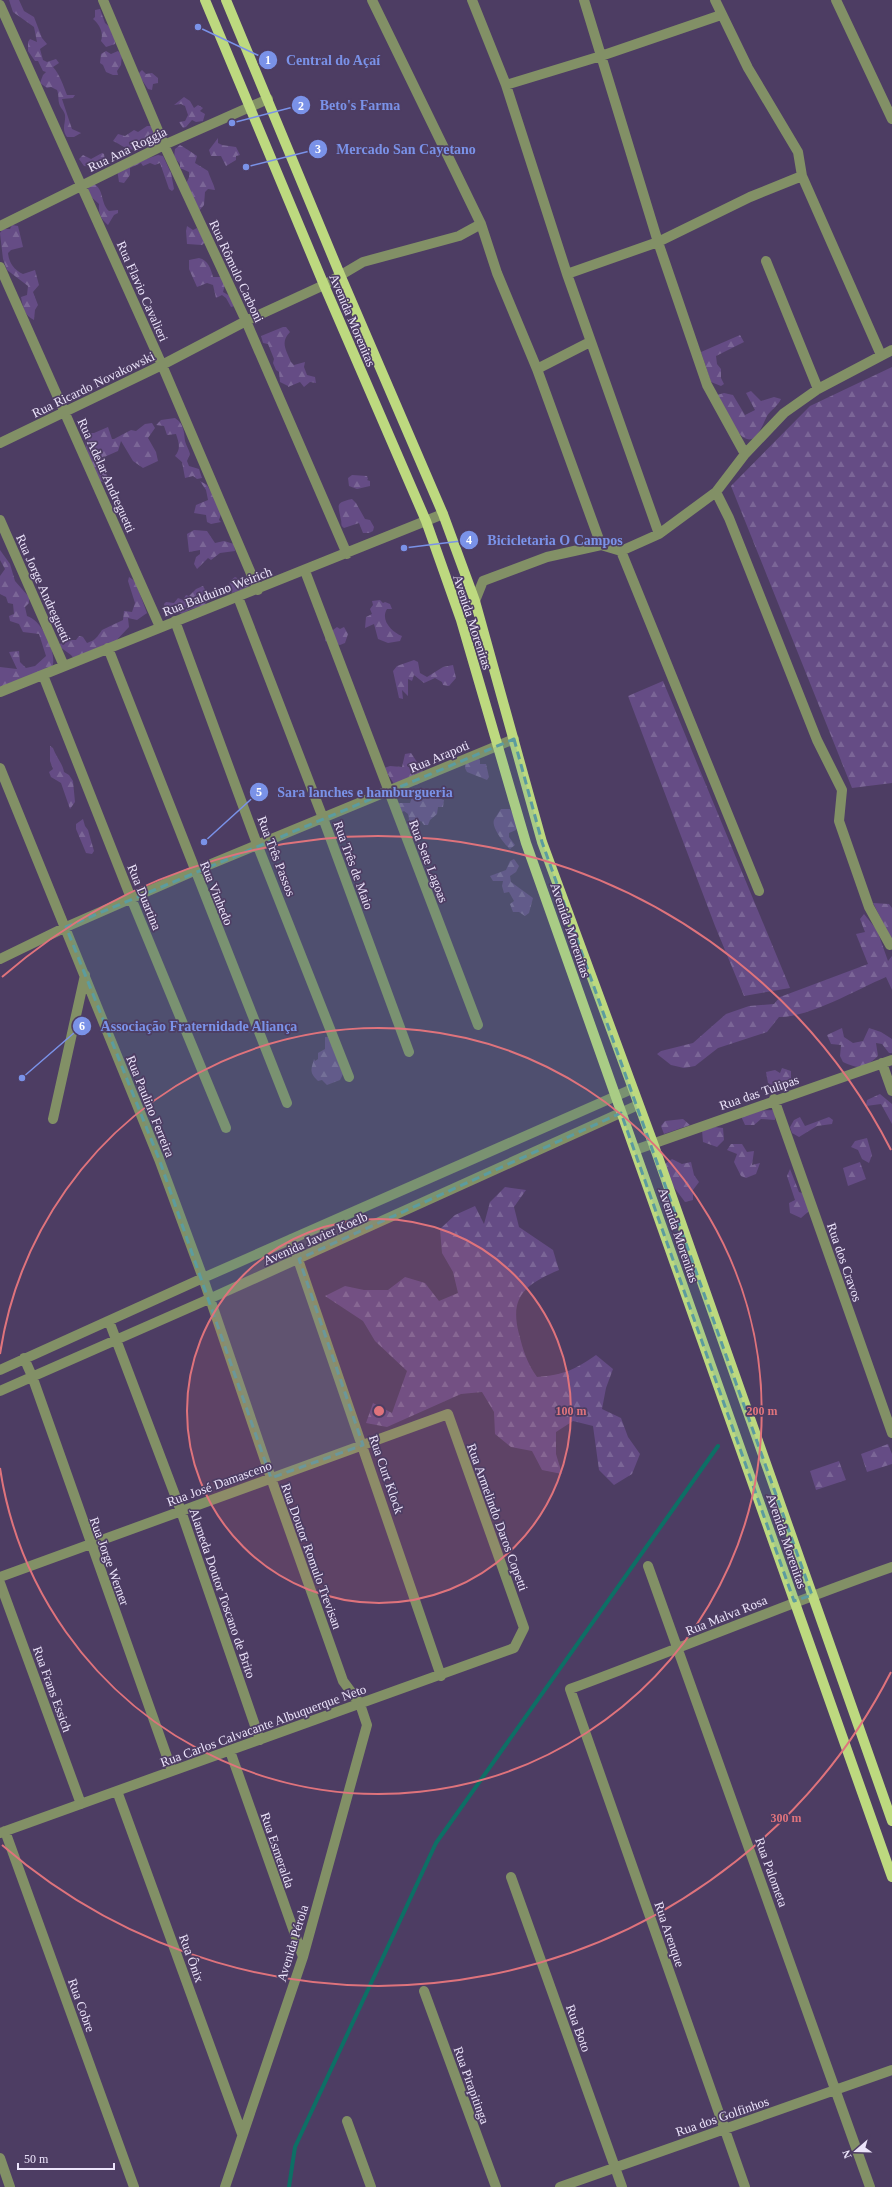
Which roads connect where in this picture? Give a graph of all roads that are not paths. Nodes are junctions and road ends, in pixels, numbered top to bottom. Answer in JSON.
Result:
{"nodes":[{"id":1,"x":103,"y":0,"type":"edge"},
{"id":2,"x":205,"y":0,"type":"edge"},
{"id":3,"x":226,"y":0,"type":"edge"},
{"id":4,"x":372,"y":0,"type":"edge"},
{"id":5,"x":472,"y":0,"type":"edge"},
{"id":6,"x":584,"y":0,"type":"edge"},
{"id":7,"x":715,"y":0,"type":"edge"},
{"id":8,"x":836,"y":0,"type":"edge"},
{"id":9,"x":0,"y":5,"type":"edge"},
{"id":10,"x":721,"y":15,"type":"junction"},
{"id":11,"x":601,"y":56,"type":"junction"},
{"id":12,"x":506,"y":85,"type":"junction"},
{"id":13,"x":268,"y":99,"type":"junction"},
{"id":14,"x":250,"y":107,"type":"junction"},
{"id":15,"x":892,"y":119,"type":"edge"},
{"id":16,"x":164,"y":145,"type":"junction"},
{"id":17,"x":802,"y":176,"type":"junction"},
{"id":18,"x":81,"y":187,"type":"junction"},
{"id":19,"x":481,"y":224,"type":"junction"},
{"id":20,"x":0,"y":226,"type":"edge"},
{"id":21,"x":658,"y":242,"type":"junction"},
{"id":22,"x":766,"y":261,"type":"dead end"},
{"id":23,"x":0,"y":267,"type":"edge"},
{"id":24,"x":567,"y":274,"type":"junction"},
{"id":25,"x":341,"y":277,"type":"junction"},
{"id":26,"x":324,"y":286,"type":"junction"},
{"id":27,"x":246,"y":321,"type":"junction"},
{"id":28,"x":590,"y":342,"type":"junction"},
{"id":29,"x":892,"y":350,"type":"edge"},
{"id":30,"x":881,"y":355,"type":"junction"},
{"id":31,"x":162,"y":365,"type":"junction"},
{"id":32,"x":537,"y":369,"type":"junction"},
{"id":33,"x":818,"y":389,"type":"junction"},
{"id":34,"x":65,"y":413,"type":"junction"},
{"id":35,"x":0,"y":443,"type":"edge"},
{"id":36,"x":744,"y":454,"type":"junction"},
{"id":37,"x":716,"y":492,"type":"junction"},
{"id":38,"x":443,"y":514,"type":"junction"},
{"id":39,"x":0,"y":520,"type":"edge"},
{"id":40,"x":426,"y":521,"type":"junction"},
{"id":41,"x":659,"y":534,"type":"junction"},
{"id":42,"x":601,"y":545,"type":"junction"},
{"id":43,"x":621,"y":551,"type":"junction"},
{"id":44,"x":347,"y":554,"type":"junction"},
{"id":45,"x":305,"y":571,"type":"junction"},
{"id":46,"x":258,"y":590,"type":"junction"},
{"id":47,"x":238,"y":598,"type":"junction"},
{"id":48,"x":475,"y":600,"type":"junction"},
{"id":49,"x":175,"y":621,"type":"junction"},
{"id":50,"x":160,"y":627,"type":"junction"},
{"id":51,"x":108,"y":648,"type":"junction"},
{"id":52,"x":64,"y":666,"type":"junction"},
{"id":53,"x":43,"y":675,"type":"junction"},
{"id":54,"x":0,"y":692,"type":"edge"},
{"id":55,"x":514,"y":739,"type":"junction"},
{"id":56,"x":497,"y":745,"type":"junction"},
{"id":57,"x":0,"y":768,"type":"edge"},
{"id":58,"x":388,"y":791,"type":"junction"},
{"id":59,"x":323,"y":818,"type":"junction"},
{"id":60,"x":257,"y":844,"type":"junction"},
{"id":61,"x":194,"y":871,"type":"junction"},
{"id":62,"x":760,"y":891,"type":"dead end"},
{"id":63,"x":131,"y":898,"type":"junction"},
{"id":64,"x":66,"y":928,"type":"junction"},
{"id":65,"x":890,"y":945,"type":"dead end"},
{"id":66,"x":0,"y":959,"type":"edge"},
{"id":67,"x":85,"y":975,"type":"junction"},
{"id":68,"x":478,"y":1025,"type":"dead end"},
{"id":69,"x":409,"y":1052,"type":"dead end"},
{"id":70,"x":892,"y":1060,"type":"edge"},
{"id":71,"x":882,"y":1063,"type":"junction"},
{"id":72,"x":349,"y":1077,"type":"dead end"},
{"id":73,"x":632,"y":1089,"type":"junction"},
{"id":74,"x":892,"y":1091,"type":"edge"},
{"id":75,"x":615,"y":1096,"type":"junction"},
{"id":76,"x":774,"y":1099,"type":"junction"},
{"id":77,"x":287,"y":1103,"type":"dead end"},
{"id":78,"x":638,"y":1105,"type":"junction"},
{"id":79,"x":621,"y":1113,"type":"junction"},
{"id":80,"x":53,"y":1119,"type":"dead end"},
{"id":81,"x":226,"y":1128,"type":"dead end"},
{"id":82,"x":653,"y":1143,"type":"junction"},
{"id":83,"x":635,"y":1150,"type":"junction"},
{"id":84,"x":291,"y":1239,"type":"junction"},
{"id":85,"x":299,"y":1259,"type":"junction"},
{"id":86,"x":203,"y":1278,"type":"junction"},
{"id":87,"x":209,"y":1299,"type":"junction"},
{"id":88,"x":109,"y":1320,"type":"junction"},
{"id":89,"x":117,"y":1339,"type":"junction"},
{"id":90,"x":24,"y":1358,"type":"junction"},
{"id":91,"x":0,"y":1370,"type":"edge"},
{"id":92,"x":32,"y":1376,"type":"junction"},
{"id":93,"x":0,"y":1391,"type":"edge"},
{"id":94,"x":448,"y":1414,"type":"joint"},
{"id":95,"x":892,"y":1433,"type":"edge"},
{"id":96,"x":363,"y":1445,"type":"junction"},
{"id":97,"x":271,"y":1478,"type":"junction"},
{"id":98,"x":181,"y":1511,"type":"junction"},
{"id":99,"x":90,"y":1544,"type":"junction"},
{"id":100,"x":648,"y":1566,"type":"dead end"},
{"id":101,"x":892,"y":1567,"type":"edge"},
{"id":102,"x":0,"y":1577,"type":"edge"},
{"id":103,"x":0,"y":1583,"type":"edge"},
{"id":104,"x":812,"y":1595,"type":"junction"},
{"id":105,"x":794,"y":1601,"type":"junction"},
{"id":106,"x":524,"y":1628,"type":"joint"},
{"id":107,"x":678,"y":1648,"type":"junction"},
{"id":108,"x":441,"y":1676,"type":"junction"},
{"id":109,"x":570,"y":1689,"type":"joint"},
{"id":110,"x":360,"y":1704,"type":"junction"},
{"id":111,"x":260,"y":1740,"type":"junction"},
{"id":112,"x":230,"y":1751,"type":"junction"},
{"id":113,"x":172,"y":1771,"type":"junction"},
{"id":114,"x":117,"y":1791,"type":"junction"},
{"id":115,"x":81,"y":1804,"type":"junction"},
{"id":116,"x":892,"y":1821,"type":"edge"},
{"id":117,"x":2,"y":1832,"type":"edge"},
{"id":118,"x":511,"y":1877,"type":"dead end"},
{"id":119,"x":892,"y":1877,"type":"edge"},
{"id":120,"x":303,"y":1958,"type":"junction"},
{"id":121,"x":424,"y":1991,"type":"dead end"},
{"id":122,"x":892,"y":2070,"type":"edge"},
{"id":123,"x":835,"y":2090,"type":"junction"},
{"id":124,"x":348,"y":2121,"type":"dead end"},
{"id":125,"x":725,"y":2129,"type":"junction"},
{"id":126,"x":242,"y":2134,"type":"junction"},
{"id":127,"x":0,"y":2158,"type":"edge"},
{"id":128,"x":615,"y":2166,"type":"junction"},
{"id":129,"x":10,"y":2187,"type":"edge"},
{"id":130,"x":134,"y":2187,"type":"edge"},
{"id":131,"x":225,"y":2187,"type":"edge"},
{"id":132,"x":371,"y":2187,"type":"edge"},
{"id":133,"x":496,"y":2187,"type":"edge"},
{"id":134,"x":560,"y":2187,"type":"edge"},
{"id":135,"x":622,"y":2187,"type":"edge"},
{"id":136,"x":745,"y":2187,"type":"edge"},
{"id":137,"x":870,"y":2187,"type":"edge"}],
"edges":[{"from":1,"to":16,"type":"street","name":"Rua Rômulo Carboni"},
{"from":2,"to":14,"type":"main road","name":"Avenida Morenitas"},
{"from":3,"to":13,"type":"main road","name":"Avenida Morenitas"},
{"from":4,"to":19,"type":"street"},
{"from":5,"to":12,"type":"street"},
{"from":6,"to":11,"type":"street"},
{"from":7,"to":10,"type":"street"},
{"from":8,"to":15,"type":"street"},
{"from":9,"to":18,"type":"street","name":"Rua Flavio Cavalieri"},
{"from":10,"to":11,"type":"street"},
{"from":10,"to":17,"type":"street"},
{"from":11,"to":12,"type":"street"},
{"from":11,"to":21,"type":"street"},
{"from":12,"to":24,"type":"street"},
{"from":13,"to":14,"type":"street","name":"Rua Ana Roggia"},
{"from":13,"to":25,"type":"main road","name":"Avenida Morenitas"},
{"from":14,"to":16,"type":"street","name":"Rua Ana Roggia"},
{"from":14,"to":26,"type":"main road","name":"Avenida Morenitas"},
{"from":16,"to":18,"type":"street","name":"Rua Ana Roggia"},
{"from":16,"to":27,"type":"street","name":"Rua Rômulo Carboni"},
{"from":17,"to":21,"type":"street"},
{"from":17,"to":30,"type":"street"},
{"from":18,"to":20,"type":"street","name":"Rua Ana Roggia"},
{"from":18,"to":31,"type":"street","name":"Rua Flavio Cavalieri"},
{"from":19,"to":25,"type":"street","name":"Rua Ricardo Novakowski"},
{"from":19,"to":32,"type":"street"},
{"from":21,"to":24,"type":"street"},
{"from":21,"to":36,"type":"street"},
{"from":22,"to":33,"type":"street"},
{"from":23,"to":34,"type":"street","name":"Rua Adelar Andreguetti"},
{"from":24,"to":28,"type":"street"},
{"from":25,"to":26,"type":"street","name":"Rua Ricardo Novakowski"},
{"from":25,"to":38,"type":"main road","name":"Avenida Morenitas"},
{"from":26,"to":27,"type":"street","name":"Rua Ricardo Novakowski"},
{"from":26,"to":40,"type":"main road","name":"Avenida Morenitas"},
{"from":27,"to":31,"type":"street","name":"Rua Ricardo Novakowski"},
{"from":27,"to":44,"type":"street","name":"Rua Rômulo Carboni"},
{"from":28,"to":32,"type":"street"},
{"from":28,"to":41,"type":"street"},
{"from":29,"to":30,"type":"street"},
{"from":30,"to":33,"type":"street"},
{"from":31,"to":34,"type":"street","name":"Rua Ricardo Novakowski"},
{"from":31,"to":46,"type":"street","name":"Rua Flavio Cavalieri"},
{"from":32,"to":42,"type":"street"},
{"from":33,"to":36,"type":"street"},
{"from":34,"to":35,"type":"street","name":"Rua Ricardo Novakowski"},
{"from":34,"to":50,"type":"street","name":"Rua Adelar Andreguetti"},
{"from":36,"to":37,"type":"street"},
{"from":37,"to":41,"type":"street"},
{"from":37,"to":65,"type":"street"},
{"from":38,"to":40,"type":"street","name":"Rua Balduino Weirich"},
{"from":38,"to":48,"type":"main road","name":"Avenida Morenitas"},
{"from":39,"to":52,"type":"street","name":"Rua Jorge Andreguetti"},
{"from":40,"to":44,"type":"street","name":"Rua Balduino Weirich"},
{"from":40,"to":56,"type":"main road","name":"Avenida Morenitas"},
{"from":41,"to":43,"type":"street"},
{"from":42,"to":43,"type":"street"},
{"from":42,"to":48,"type":"street"},
{"from":43,"to":62,"type":"street"},
{"from":44,"to":45,"type":"street","name":"Rua Balduino Weirich"},
{"from":45,"to":46,"type":"street","name":"Rua Balduino Weirich"},
{"from":45,"to":58,"type":"street","name":"Rua Sete Lagoas"},
{"from":46,"to":47,"type":"street","name":"Rua Balduino Weirich"},
{"from":47,"to":49,"type":"street","name":"Rua Balduino Weirich"},
{"from":47,"to":59,"type":"street","name":"Rua Três de Maio"},
{"from":48,"to":55,"type":"main road","name":"Avenida Morenitas"},
{"from":49,"to":50,"type":"street","name":"Rua Balduino Weirich"},
{"from":49,"to":60,"type":"street","name":"Rua Três Passos"},
{"from":50,"to":51,"type":"street","name":"Rua Balduino Weirich"},
{"from":51,"to":52,"type":"street","name":"Rua Balduino Weirich"},
{"from":51,"to":61,"type":"street","name":"Rua Vinhedo"},
{"from":52,"to":53,"type":"street","name":"Rua Balduino Weirich"},
{"from":53,"to":54,"type":"street","name":"Rua Balduino Weirich"},
{"from":53,"to":63,"type":"street","name":"Rua Duartina"},
{"from":55,"to":56,"type":"street","name":"Rua Arapoti"},
{"from":55,"to":73,"type":"main road","name":"Avenida Morenitas"},
{"from":56,"to":58,"type":"street","name":"Rua Arapoti"},
{"from":56,"to":75,"type":"main road","name":"Avenida Morenitas"},
{"from":57,"to":64,"type":"street","name":"Rua Paulino Ferreira"},
{"from":58,"to":59,"type":"street","name":"Rua Arapoti"},
{"from":58,"to":68,"type":"street","name":"Rua Sete Lagoas"},
{"from":59,"to":60,"type":"street","name":"Rua Arapoti"},
{"from":59,"to":69,"type":"street","name":"Rua Três de Maio"},
{"from":60,"to":61,"type":"street","name":"Rua Arapoti"},
{"from":60,"to":72,"type":"street","name":"Rua Três Passos"},
{"from":61,"to":63,"type":"street","name":"Rua Arapoti"},
{"from":61,"to":77,"type":"street","name":"Rua Vinhedo"},
{"from":63,"to":64,"type":"street","name":"Rua Arapoti"},
{"from":63,"to":81,"type":"street","name":"Rua Duartina"},
{"from":64,"to":66,"type":"street","name":"Rua Arapoti"},
{"from":64,"to":67,"type":"street","name":"Rua Paulino Ferreira"},
{"from":67,"to":80,"type":"street"},
{"from":67,"to":86,"type":"street","name":"Rua Paulino Ferreira"},
{"from":70,"to":71,"type":"street","name":"Rua das Tulipas"},
{"from":71,"to":74,"type":"street"},
{"from":71,"to":76,"type":"street","name":"Rua das Tulipas"},
{"from":73,"to":75,"type":"street"},
{"from":73,"to":78,"type":"main road","name":"Avenida Morenitas"},
{"from":75,"to":79,"type":"main road","name":"Avenida Morenitas"},
{"from":75,"to":84,"type":"street"},
{"from":76,"to":82,"type":"street","name":"Rua das Tulipas"},
{"from":76,"to":95,"type":"street","name":"Rua dos Cravos"},
{"from":78,"to":79,"type":"street","name":"Avenida Javier Koelb"},
{"from":78,"to":82,"type":"main road","name":"Avenida Morenitas"},
{"from":79,"to":83,"type":"main road","name":"Avenida Morenitas"},
{"from":79,"to":85,"type":"street","name":"Avenida Javier Koelb"},
{"from":82,"to":83,"type":"street","name":"Rua das Tulipas"},
{"from":82,"to":104,"type":"main road","name":"Avenida Morenitas"},
{"from":83,"to":105,"type":"main road","name":"Avenida Morenitas"},
{"from":84,"to":85,"type":"street","name":"Rua Curt Klock"},
{"from":84,"to":86,"type":"street"},
{"from":85,"to":87,"type":"street","name":"Avenida Javier Koelb"},
{"from":85,"to":96,"type":"street","name":"Rua Curt Klock"},
{"from":86,"to":87,"type":"street","name":"Rua Paulino Ferreira"},
{"from":86,"to":88,"type":"street"},
{"from":87,"to":89,"type":"street","name":"Avenida Javier Koelb"},
{"from":87,"to":97,"type":"street","name":"Rua Doutor Romulo Trevisan"},
{"from":88,"to":89,"type":"street","name":"Alameda Doutor Toscano de Brito"},
{"from":88,"to":90,"type":"street"},
{"from":89,"to":92,"type":"street","name":"Avenida Javier Koelb"},
{"from":89,"to":98,"type":"street","name":"Alameda Doutor Toscano de Brito"},
{"from":90,"to":91,"type":"street"},
{"from":90,"to":92,"type":"street","name":"Rua Jorge Werner"},
{"from":92,"to":93,"type":"street","name":"Avenida Javier Koelb"},
{"from":92,"to":99,"type":"street","name":"Rua Jorge Werner"},
{"from":94,"to":96,"type":"street","name":"Rua José Damasceno"},
{"from":94,"to":106,"type":"street","name":"Rua Armelindo Daros Copetti"},
{"from":96,"to":97,"type":"street","name":"Rua José Damasceno"},
{"from":96,"to":108,"type":"street","name":"Rua Curt Klock"},
{"from":97,"to":98,"type":"street","name":"Rua José Damasceno"},
{"from":97,"to":110,"type":"street","name":"Rua Doutor Romulo Trevisan"},
{"from":98,"to":99,"type":"street","name":"Rua José Damasceno"},
{"from":98,"to":111,"type":"street","name":"Alameda Doutor Toscano de Brito"},
{"from":99,"to":102,"type":"street","name":"Rua José Damasceno"},
{"from":99,"to":113,"type":"street","name":"Rua Jorge Werner"},
{"from":100,"to":107,"type":"street","name":"Rua Palometa"},
{"from":101,"to":104,"type":"street","name":"Rua Malva Rosa"},
{"from":103,"to":115,"type":"street","name":"Rua Frans Essich"},
{"from":104,"to":105,"type":"street","name":"Rua Malva Rosa"},
{"from":104,"to":116,"type":"main road","name":"Avenida Morenitas"},
{"from":105,"to":107,"type":"street","name":"Rua Malva Rosa"},
{"from":105,"to":119,"type":"main road","name":"Avenida Morenitas"},
{"from":106,"to":108,"type":"street","name":"Rua Carlos Calvacante Albuquerque Neto"},
{"from":107,"to":109,"type":"street","name":"Rua Malva Rosa"},
{"from":107,"to":123,"type":"street","name":"Rua Palometa"},
{"from":108,"to":110,"type":"street","name":"Rua Carlos Calvacante Albuquerque Neto"},
{"from":109,"to":125,"type":"street","name":"Rua Arenque"},
{"from":110,"to":111,"type":"street","name":"Rua Carlos Calvacante Albuquerque Neto"},
{"from":110,"to":120,"type":"street","name":"Avenida Pérola"},
{"from":111,"to":112,"type":"street","name":"Rua Carlos Calvacante Albuquerque Neto"},
{"from":112,"to":113,"type":"street","name":"Rua Carlos Calvacante Albuquerque Neto"},
{"from":112,"to":120,"type":"street","name":"Rua Esmeralda"},
{"from":113,"to":114,"type":"street","name":"Rua Carlos Calvacante Albuquerque Neto"},
{"from":114,"to":115,"type":"street","name":"Rua Carlos Calvacante Albuquerque Neto"},
{"from":114,"to":126,"type":"street","name":"Rua Ônix"},
{"from":115,"to":117,"type":"street","name":"Rua Carlos Calvacante Albuquerque Neto"},
{"from":117,"to":130,"type":"street","name":"Rua Cobre"},
{"from":118,"to":128,"type":"street","name":"Rua Boto"},
{"from":120,"to":126,"type":"street","name":"Avenida Pérola"},
{"from":121,"to":133,"type":"street","name":"Rua Pirapitinga"},
{"from":122,"to":123,"type":"street","name":"Rua dos Golfinhos"},
{"from":123,"to":125,"type":"street","name":"Rua dos Golfinhos"},
{"from":123,"to":137,"type":"street","name":"Rua Palometa"},
{"from":124,"to":132,"type":"street"},
{"from":125,"to":128,"type":"street","name":"Rua dos Golfinhos"},
{"from":125,"to":136,"type":"street","name":"Rua Arenque"},
{"from":126,"to":131,"type":"street","name":"Avenida Pérola"},
{"from":127,"to":129,"type":"street"},
{"from":128,"to":134,"type":"street","name":"Rua dos Golfinhos"},
{"from":128,"to":135,"type":"street","name":"Rua Boto"}]}
